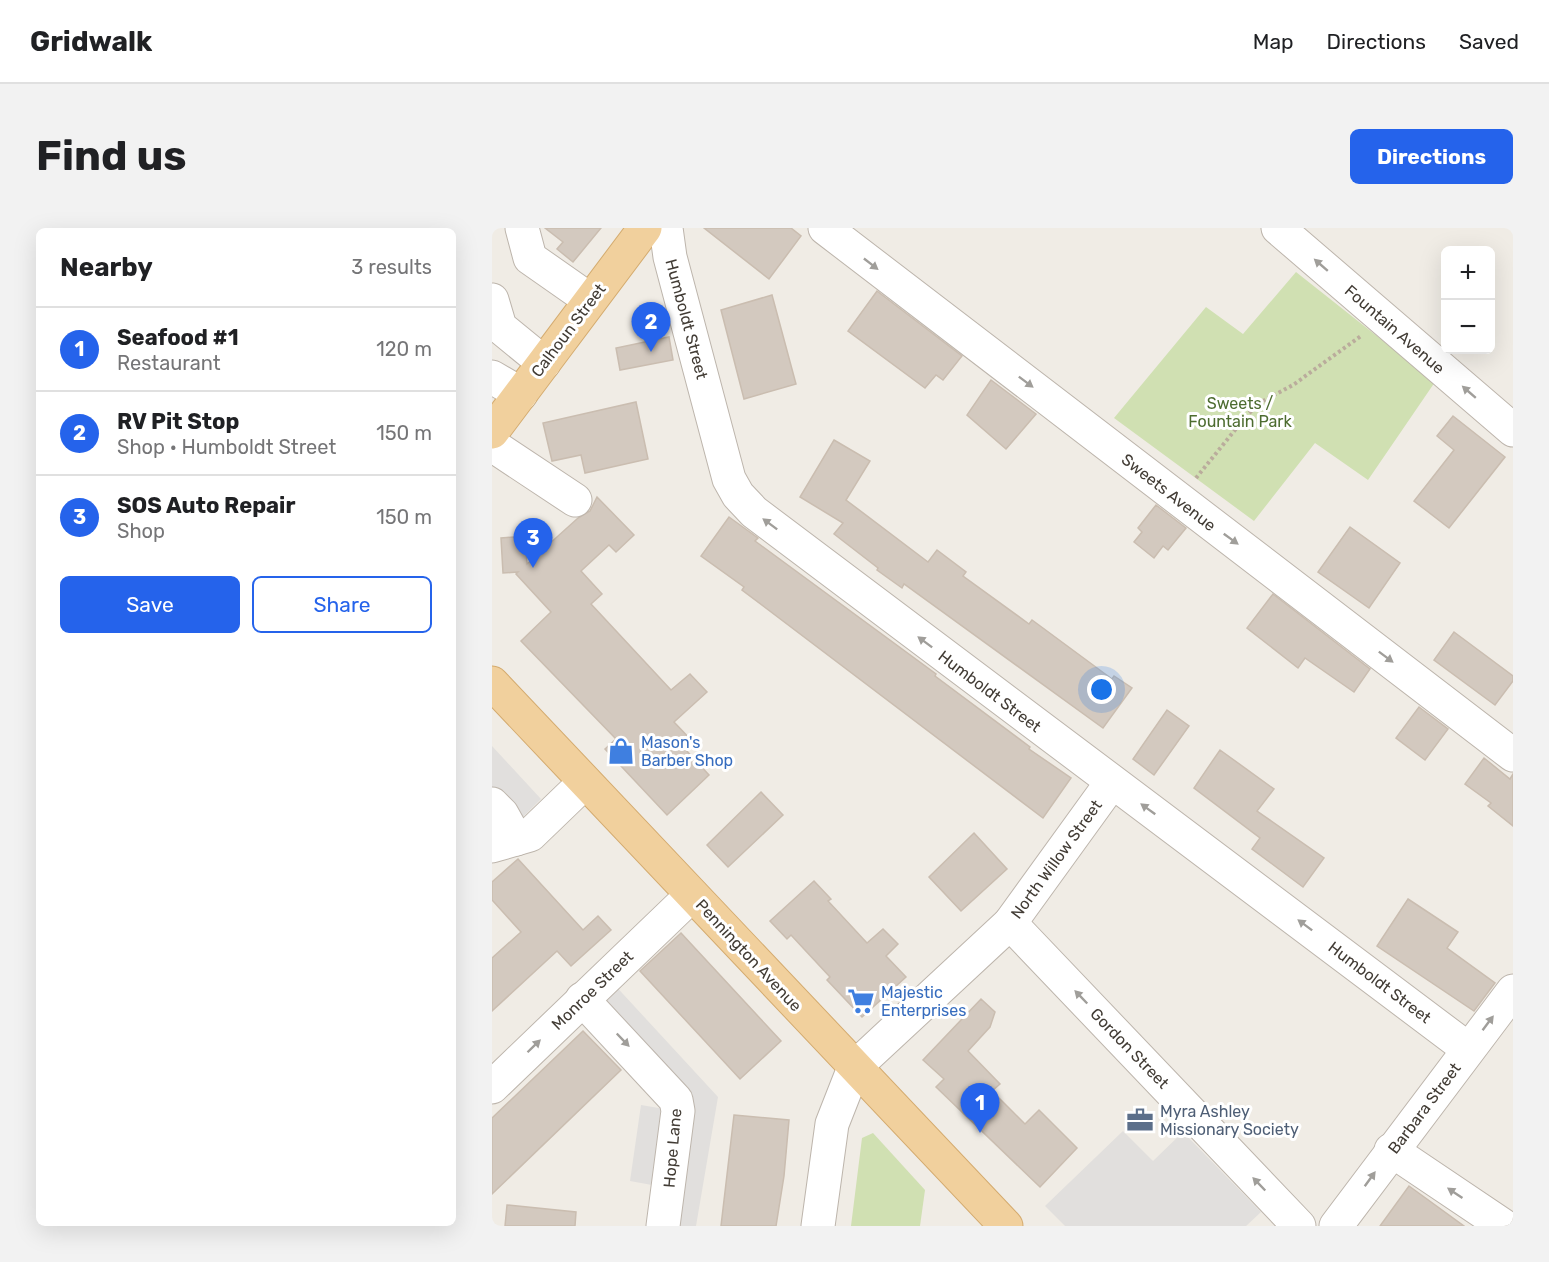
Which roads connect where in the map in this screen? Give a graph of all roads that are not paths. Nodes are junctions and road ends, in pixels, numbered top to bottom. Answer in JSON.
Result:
{"nodes":[{"id":1,"x":522,"y":228,"type":"edge"},
{"id":2,"x":645,"y":228,"type":"edge"},
{"id":3,"x":666,"y":228,"type":"edge"},
{"id":4,"x":825,"y":228,"type":"edge"},
{"id":5,"x":1278,"y":228,"type":"edge"},
{"id":6,"x":590,"y":300,"type":"junction"},
{"id":7,"x":495,"y":319,"type":"edge"},
{"id":8,"x":544,"y":363,"type":"junction"},
{"id":9,"x":492,"y":377,"type":"edge"},
{"id":10,"x":520,"y":394,"type":"junction"},
{"id":11,"x":1513,"y":430,"type":"edge"},
{"id":12,"x":492,"y":432,"type":"edge"},
{"id":13,"x":492,"y":445,"type":"edge"},
{"id":14,"x":575,"y":500,"type":"dead end"},
{"id":15,"x":492,"y":683,"type":"edge"},
{"id":16,"x":1513,"y":755,"type":"edge"},
{"id":17,"x":585,"y":782,"type":"junction"},
{"id":18,"x":1112,"y":782,"type":"junction"},
{"id":19,"x":492,"y":804,"type":"edge"},
{"id":20,"x":504,"y":843,"type":"edge"},
{"id":21,"x":692,"y":895,"type":"junction"},
{"id":22,"x":1010,"y":923,"type":"junction"},
{"id":23,"x":1513,"y":991,"type":"edge"},
{"id":24,"x":582,"y":999,"type":"junction"},
{"id":25,"x":1468,"y":1049,"type":"junction"},
{"id":26,"x":854,"y":1068,"type":"junction"},
{"id":27,"x":492,"y":1087,"type":"edge"},
{"id":28,"x":1391,"y":1150,"type":"junction"},
{"id":29,"x":663,"y":1226,"type":"edge"},
{"id":30,"x":818,"y":1226,"type":"edge"},
{"id":31,"x":1006,"y":1226,"type":"edge"},
{"id":32,"x":1299,"y":1226,"type":"edge"},
{"id":33,"x":1336,"y":1226,"type":"edge"},
{"id":34,"x":1504,"y":1226,"type":"edge"}],
"edges":[{"from":1,"to":6,"type":"street"},
{"from":2,"to":6,"type":"main road","name":"Calhoun Street"},
{"from":18,"to":3,"type":"street","name":"Humboldt Street","one_way":true},
{"from":4,"to":16,"type":"street","name":"Sweets Avenue","one_way":true},
{"from":11,"to":5,"type":"street","name":"Fountain Avenue","one_way":true},
{"from":6,"to":8,"type":"main road","name":"Calhoun Street"},
{"from":7,"to":8,"type":"street"},
{"from":8,"to":10,"type":"main road","name":"Calhoun Street"},
{"from":9,"to":10,"type":"street"},
{"from":10,"to":12,"type":"main road","name":"Calhoun Street"},
{"from":13,"to":14,"type":"street"},
{"from":15,"to":17,"type":"main road","name":"Pennington Avenue"},
{"from":17,"to":20,"type":"street"},
{"from":17,"to":21,"type":"main road","name":"Pennington Avenue"},
{"from":18,"to":22,"type":"street","name":"North Willow Street"},
{"from":25,"to":18,"type":"street","name":"Humboldt Street","one_way":true},
{"from":19,"to":20,"type":"street"},
{"from":21,"to":24,"type":"street","name":"Monroe Street"},
{"from":21,"to":26,"type":"main road","name":"Pennington Avenue"},
{"from":22,"to":26,"type":"street","name":"North Willow Street"},
{"from":32,"to":22,"type":"street","name":"Gordon Street","one_way":true},
{"from":25,"to":23,"type":"street","name":"Barbara Street","one_way":true},
{"from":27,"to":24,"type":"street","name":"Monroe Street","one_way":true},
{"from":24,"to":29,"type":"street","name":"Hope Lane","one_way":true},
{"from":25,"to":28,"type":"street","name":"Barbara Street"},
{"from":26,"to":30,"type":"street","name":"North Willow Street"},
{"from":26,"to":31,"type":"main road","name":"Pennington Avenue"},
{"from":33,"to":28,"type":"street","name":"Barbara Street","one_way":true},
{"from":34,"to":28,"type":"street","one_way":true}]}
